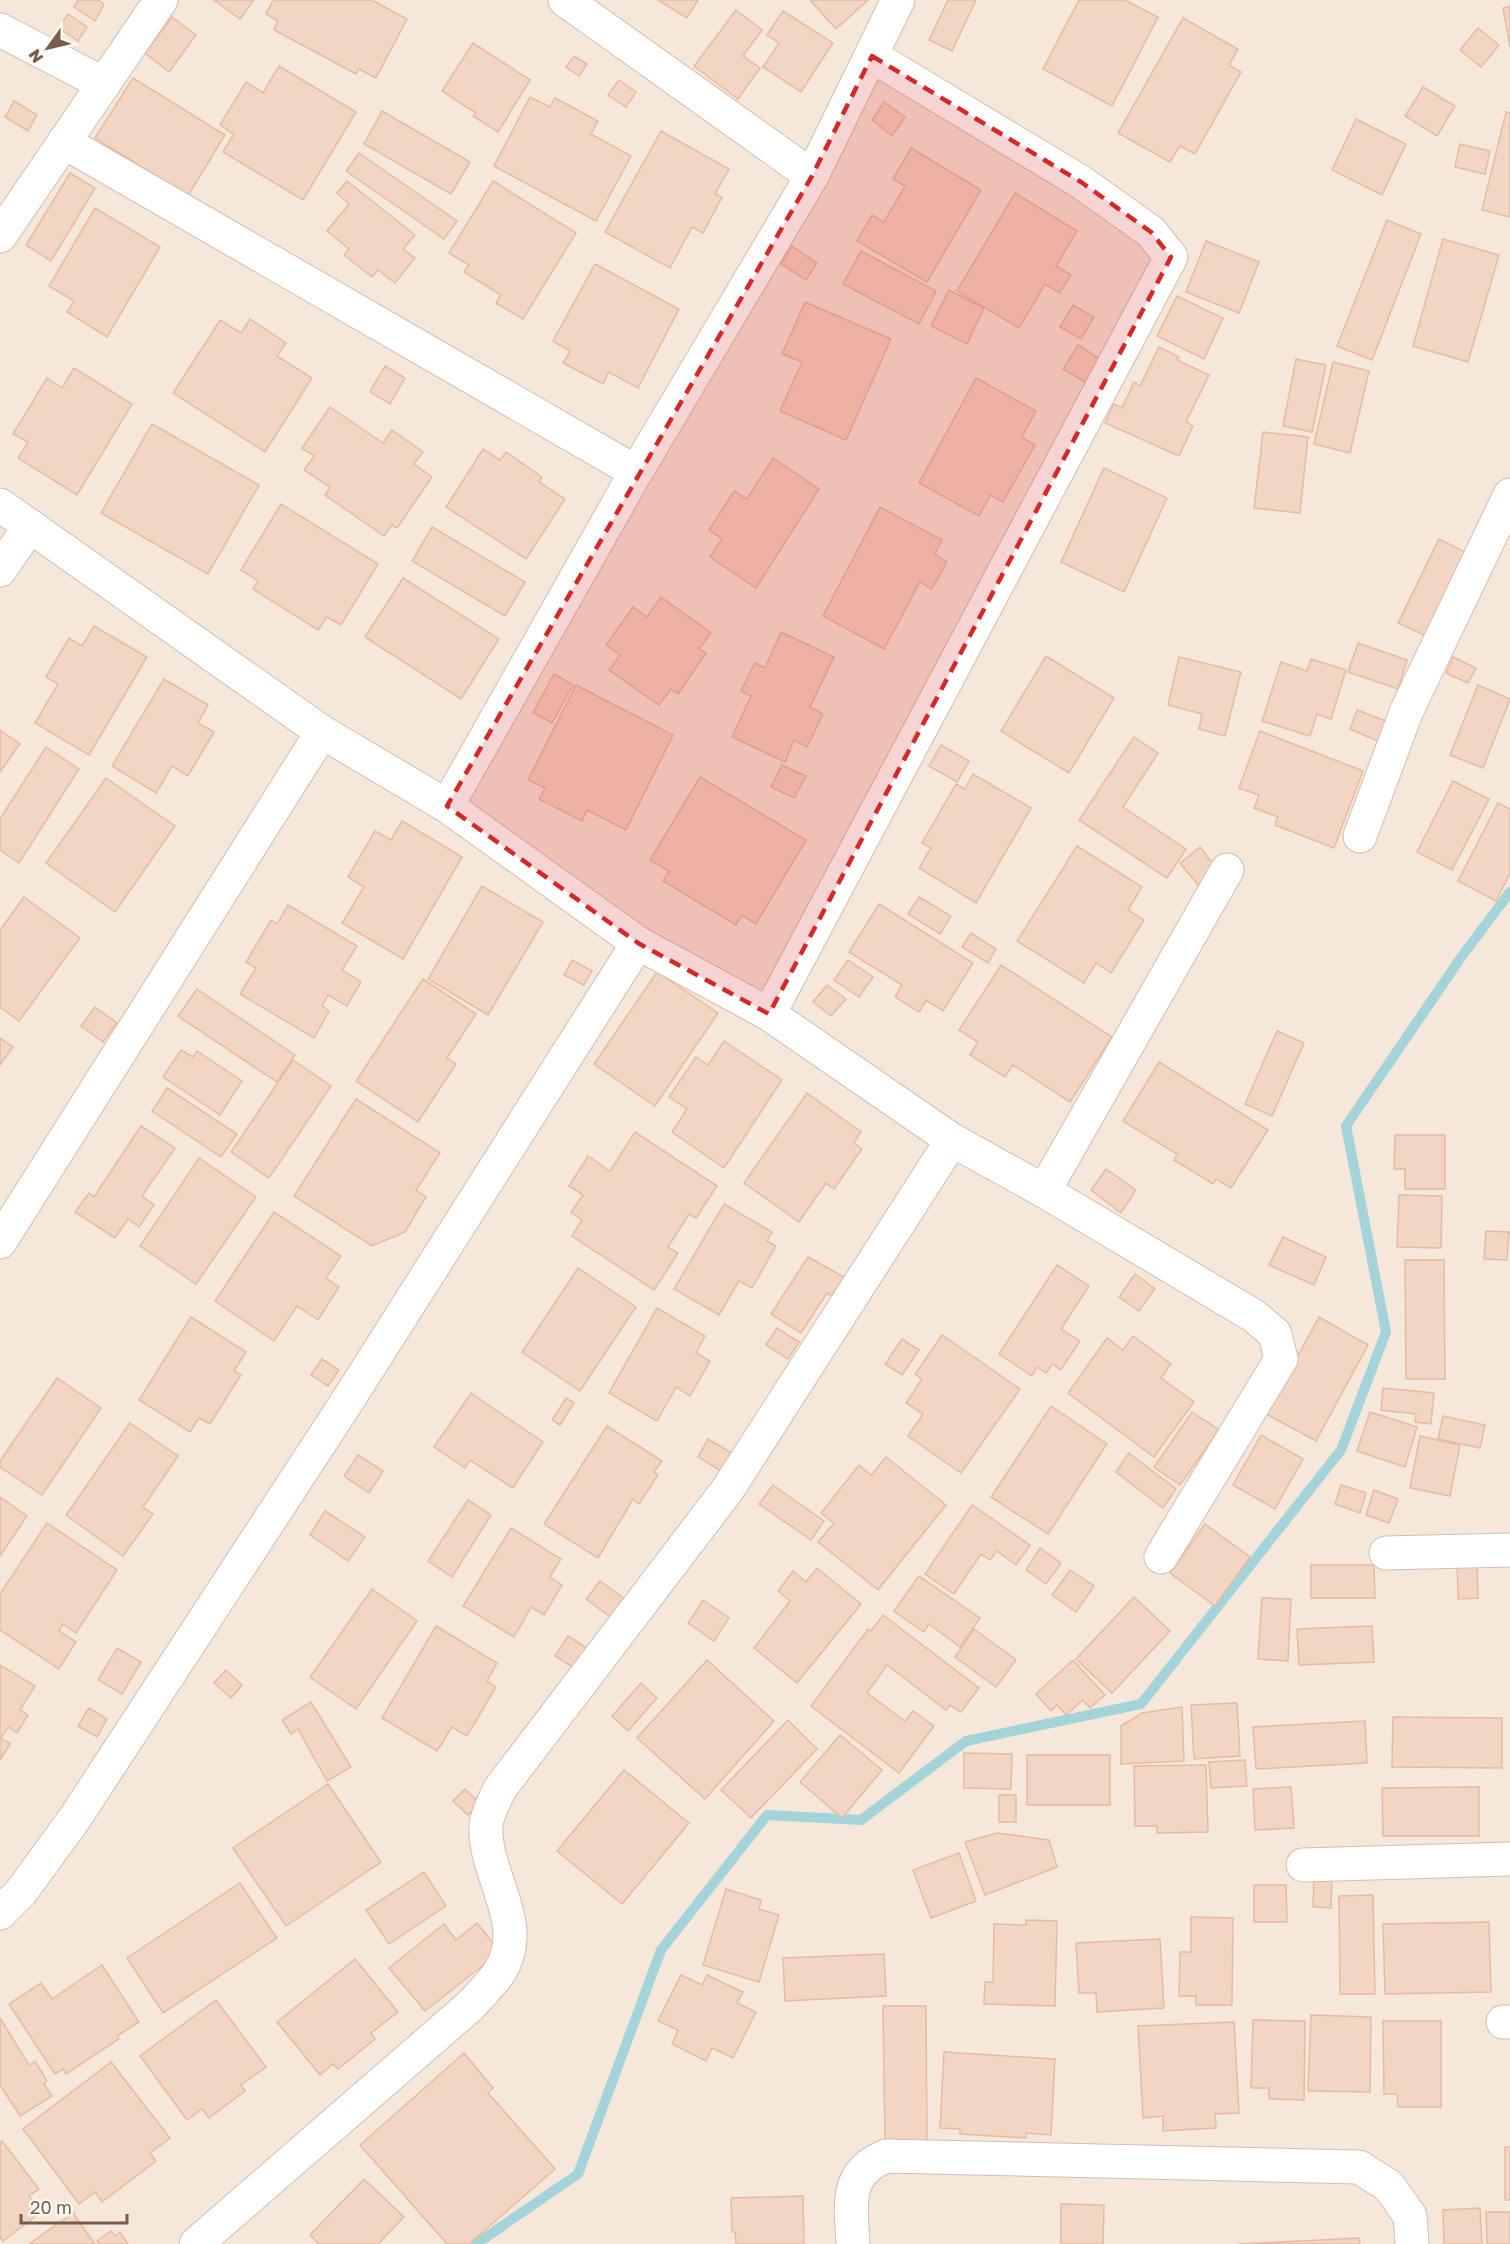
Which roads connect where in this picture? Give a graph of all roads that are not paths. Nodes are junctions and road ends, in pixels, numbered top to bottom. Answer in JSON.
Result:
{"nodes":[{"id":1,"x":161,"y":0,"type":"edge"},
{"id":2,"x":565,"y":0,"type":"edge"},
{"id":3,"x":898,"y":0,"type":"edge"},
{"id":4,"x":0,"y":30,"type":"edge"},
{"id":5,"x":872,"y":56,"type":"junction"},
{"id":6,"x":104,"y":84,"type":"junction"},
{"id":7,"x":64,"y":142,"type":"junction"},
{"id":8,"x":812,"y":176,"type":"junction"},
{"id":9,"x":0,"y":236,"type":"edge"},
{"id":10,"x":636,"y":472,"type":"junction"},
{"id":11,"x":1510,"y":495,"type":"edge"},
{"id":12,"x":0,"y":505,"type":"edge"},
{"id":13,"x":30,"y":526,"type":"junction"},
{"id":14,"x":0,"y":570,"type":"edge"},
{"id":15,"x":322,"y":732,"type":"junction"},
{"id":16,"x":447,"y":806,"type":"junction"},
{"id":17,"x":1360,"y":837,"type":"dead end"},
{"id":18,"x":1227,"y":870,"type":"dead end"},
{"id":19,"x":638,"y":943,"type":"junction"},
{"id":20,"x":769,"y":1014,"type":"junction"},
{"id":21,"x":952,"y":1140,"type":"junction"},
{"id":22,"x":1044,"y":1191,"type":"junction"},
{"id":23,"x":0,"y":1242,"type":"edge"},
{"id":24,"x":1510,"y":1550,"type":"edge"},
{"id":25,"x":1386,"y":1553,"type":"dead end"},
{"id":26,"x":1161,"y":1557,"type":"dead end"},
{"id":27,"x":1510,"y":1859,"type":"edge"},
{"id":28,"x":1303,"y":1864,"type":"dead end"},
{"id":29,"x":0,"y":1913,"type":"edge"},
{"id":30,"x":196,"y":2244,"type":"edge"},
{"id":31,"x":853,"y":2244,"type":"edge"},
{"id":32,"x":1412,"y":2244,"type":"edge"}],
"edges":[{"from":1,"to":6,"type":"street"},
{"from":2,"to":8,"type":"street"},
{"from":3,"to":5,"type":"street"},
{"from":4,"to":6,"type":"street"},
{"from":5,"to":8,"type":"street"},
{"from":5,"to":20,"type":"street"},
{"from":6,"to":7,"type":"street"},
{"from":7,"to":9,"type":"street"},
{"from":7,"to":10,"type":"street"},
{"from":8,"to":10,"type":"street"},
{"from":10,"to":16,"type":"street"},
{"from":11,"to":17,"type":"street"},
{"from":12,"to":13,"type":"street"},
{"from":13,"to":14,"type":"street"},
{"from":13,"to":15,"type":"street"},
{"from":15,"to":16,"type":"street"},
{"from":15,"to":23,"type":"street"},
{"from":16,"to":19,"type":"street"},
{"from":18,"to":22,"type":"street"},
{"from":19,"to":20,"type":"street"},
{"from":19,"to":29,"type":"street"},
{"from":20,"to":21,"type":"street"},
{"from":21,"to":22,"type":"street"},
{"from":21,"to":30,"type":"street"},
{"from":22,"to":26,"type":"street"},
{"from":24,"to":25,"type":"street"},
{"from":27,"to":28,"type":"street"},
{"from":31,"to":32,"type":"street"}]}
